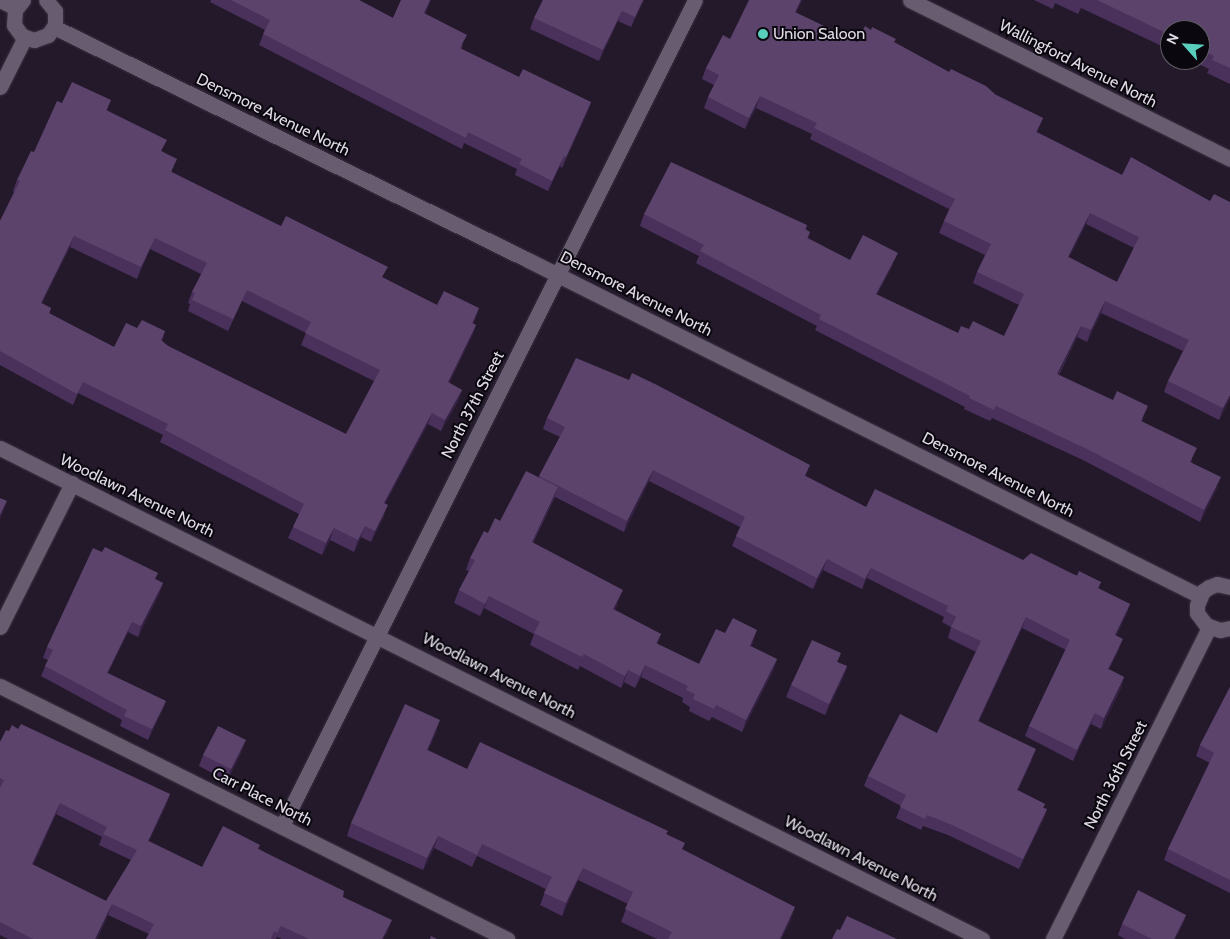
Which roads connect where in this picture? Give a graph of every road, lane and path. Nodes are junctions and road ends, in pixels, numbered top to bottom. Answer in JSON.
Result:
{"nodes":[{"id":1,"x":0,"y":0,"type":"edge"},
{"id":2,"x":46,"y":0,"type":"edge"},
{"id":3,"x":695,"y":0,"type":"edge"},
{"id":4,"x":910,"y":0,"type":"edge"},
{"id":5,"x":20,"y":4,"type":"edge"},
{"id":6,"x":54,"y":27,"type":"junction"},
{"id":7,"x":25,"y":37,"type":"junction"},
{"id":8,"x":0,"y":88,"type":"edge"},
{"id":9,"x":1230,"y":160,"type":"edge"},
{"id":10,"x":558,"y":274,"type":"junction"},
{"id":11,"x":0,"y":448,"type":"edge"},
{"id":12,"x":72,"y":483,"type":"junction"},
{"id":13,"x":1230,"y":586,"type":"edge"},
{"id":14,"x":1200,"y":596,"type":"junction"},
{"id":15,"x":0,"y":627,"type":"edge"},
{"id":16,"x":1210,"y":627,"type":"junction"},
{"id":17,"x":1230,"y":628,"type":"edge"},
{"id":18,"x":378,"y":635,"type":"junction"},
{"id":19,"x":0,"y":686,"type":"edge"},
{"id":20,"x":282,"y":826,"type":"junction"},
{"id":21,"x":507,"y":939,"type":"edge"},
{"id":22,"x":982,"y":939,"type":"edge"},
{"id":23,"x":1054,"y":939,"type":"edge"}],
"edges":[{"from":1,"to":5,"type":"street"},
{"from":2,"to":6,"type":"street"},
{"from":3,"to":10,"type":"street","name":"North 37th Street"},
{"from":4,"to":9,"type":"street","name":"Wallingford Avenue North"},
{"from":5,"to":7,"type":"street"},
{"from":6,"to":7,"type":"street"},
{"from":6,"to":10,"type":"street","name":"Densmore Avenue North"},
{"from":7,"to":8,"type":"street"},
{"from":10,"to":14,"type":"street","name":"Densmore Avenue North"},
{"from":10,"to":18,"type":"street","name":"North 37th Street"},
{"from":11,"to":12,"type":"street","name":"Woodlawn Avenue North"},
{"from":12,"to":15,"type":"street"},
{"from":12,"to":18,"type":"street","name":"Woodlawn Avenue North"},
{"from":13,"to":14,"type":"street"},
{"from":14,"to":16,"type":"street"},
{"from":16,"to":17,"type":"street"},
{"from":16,"to":23,"type":"street","name":"North 36th Street"},
{"from":18,"to":20,"type":"street","name":"North 37th Street"},
{"from":18,"to":22,"type":"street","name":"Woodlawn Avenue North"},
{"from":19,"to":20,"type":"street","name":"Carr Place North"},
{"from":20,"to":21,"type":"street","name":"Carr Place North"}]}
